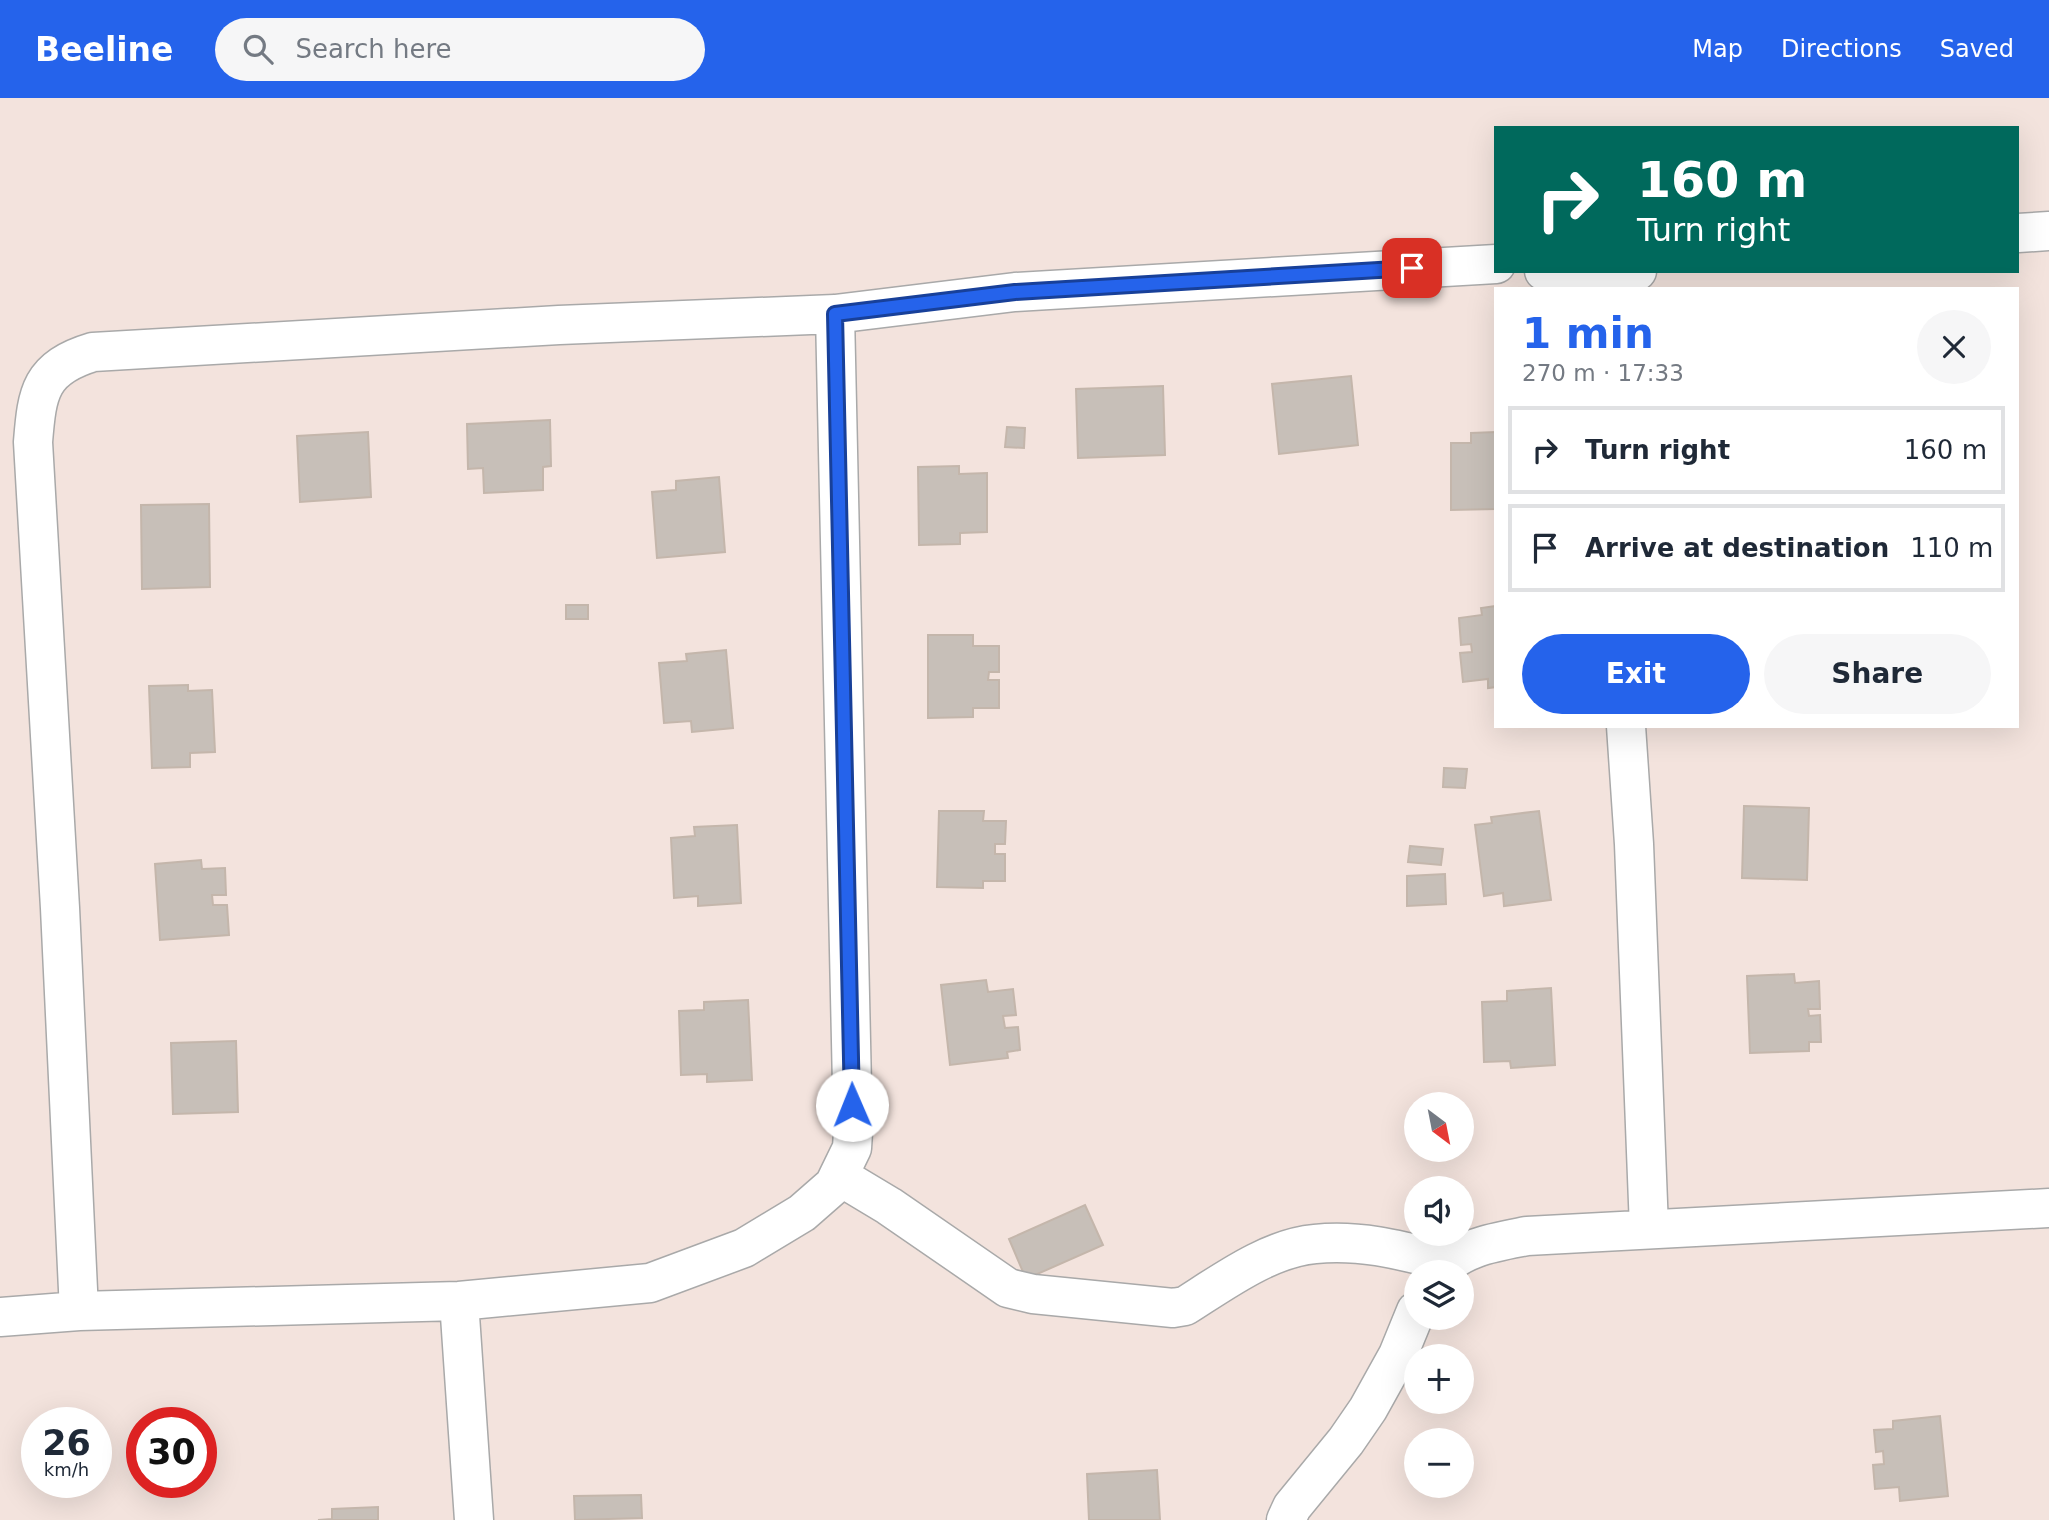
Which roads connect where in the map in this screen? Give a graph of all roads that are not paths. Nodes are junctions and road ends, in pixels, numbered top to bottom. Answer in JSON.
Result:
{"nodes":[{"id":1,"x":2049,"y":231,"type":"edge"},
{"id":2,"x":2019,"y":233,"type":"edge"},
{"id":3,"x":1494,"y":264,"type":"edge"},
{"id":4,"x":1551,"y":273,"type":"edge"},
{"id":5,"x":1632,"y":273,"type":"edge"},
{"id":6,"x":1599,"y":286,"type":"edge"},
{"id":7,"x":835,"y":314,"type":"junction"},
{"id":8,"x":1626,"y":728,"type":"edge"},
{"id":9,"x":839,"y":1176,"type":"junction"},
{"id":10,"x":2049,"y":1208,"type":"edge"},
{"id":11,"x":1649,"y":1228,"type":"junction"},
{"id":12,"x":1422,"y":1260,"type":"edge"},
{"id":13,"x":1455,"y":1260,"type":"edge"},
{"id":14,"x":459,"y":1301,"type":"junction"},
{"id":15,"x":79,"y":1311,"type":"junction"},
{"id":16,"x":0,"y":1317,"type":"edge"},
{"id":17,"x":1408,"y":1330,"type":"edge"},
{"id":18,"x":474,"y":1520,"type":"edge"},
{"id":19,"x":1286,"y":1520,"type":"edge"}],
"edges":[{"from":1,"to":2,"type":"street"},
{"from":3,"to":7,"type":"street"},
{"from":4,"to":6,"type":"street"},
{"from":5,"to":6,"type":"street"},
{"from":7,"to":9,"type":"street"},
{"from":7,"to":15,"type":"street"},
{"from":8,"to":11,"type":"street"},
{"from":9,"to":12,"type":"street"},
{"from":9,"to":14,"type":"street"},
{"from":10,"to":11,"type":"street"},
{"from":11,"to":13,"type":"street"},
{"from":14,"to":15,"type":"street"},
{"from":14,"to":18,"type":"street"},
{"from":15,"to":16,"type":"street"},
{"from":17,"to":19,"type":"street"}]}
